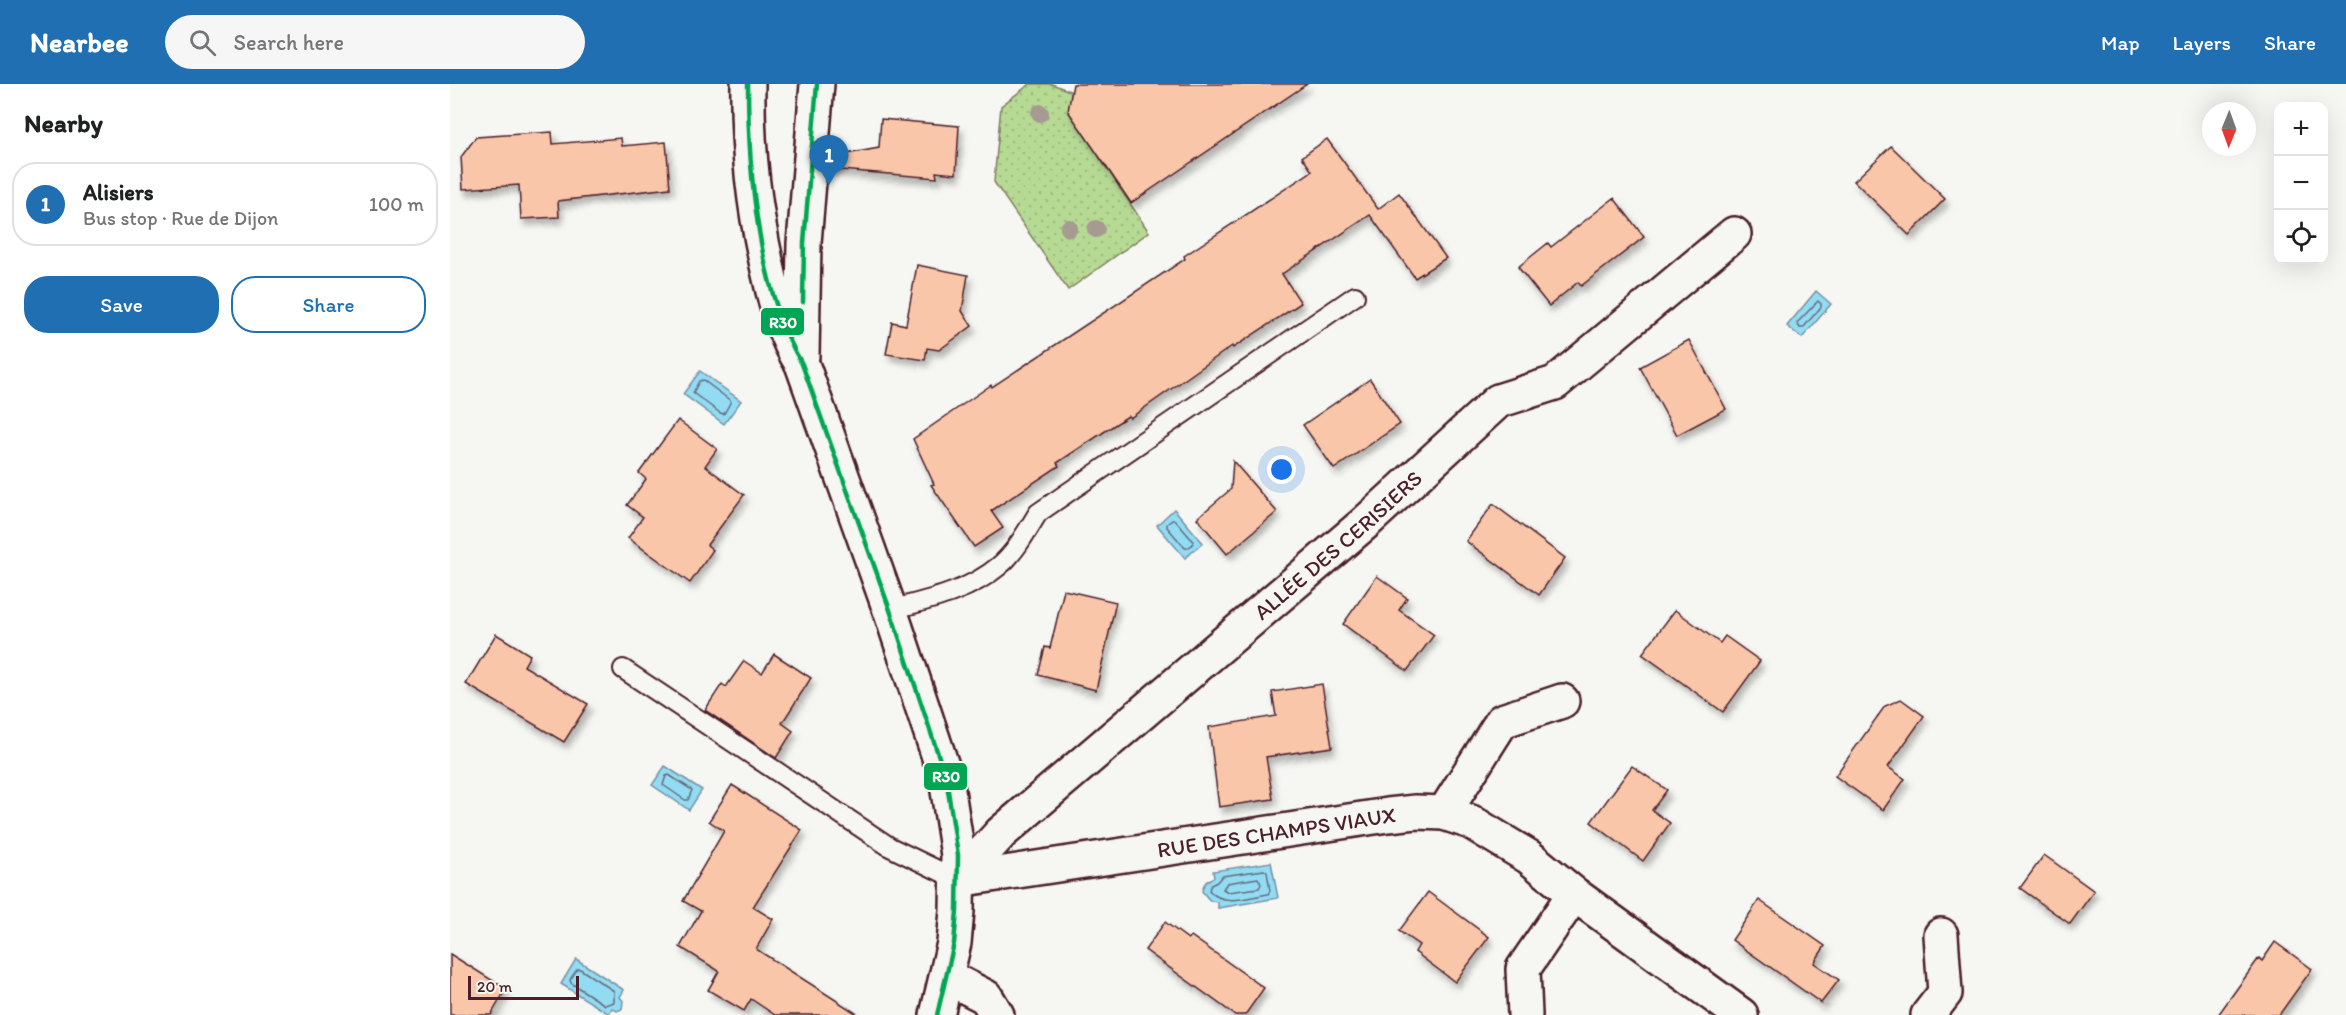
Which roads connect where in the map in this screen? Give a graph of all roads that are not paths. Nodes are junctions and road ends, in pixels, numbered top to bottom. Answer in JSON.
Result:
{"nodes":[{"id":1,"x":748,"y":84,"type":"edge"},
{"id":2,"x":817,"y":84,"type":"edge"},
{"id":3,"x":1734,"y":234,"type":"dead end"},
{"id":4,"x":1355,"y":296,"type":"dead end"},
{"id":5,"x":802,"y":364,"type":"junction"},
{"id":6,"x":890,"y":610,"type":"junction"},
{"id":7,"x":622,"y":669,"type":"dead end"},
{"id":8,"x":1562,"y":701,"type":"dead end"},
{"id":9,"x":1444,"y":813,"type":"junction"},
{"id":10,"x":958,"y":880,"type":"junction"},
{"id":11,"x":1574,"y":894,"type":"junction"},
{"id":12,"x":1941,"y":935,"type":"dead end"},
{"id":13,"x":947,"y":977,"type":"junction"},
{"id":14,"x":937,"y":1015,"type":"edge"},
{"id":15,"x":997,"y":1015,"type":"edge"},
{"id":16,"x":1525,"y":1015,"type":"edge"},
{"id":17,"x":1741,"y":1015,"type":"edge"},
{"id":18,"x":1928,"y":1015,"type":"edge"}],
"edges":[{"from":1,"to":5,"type":"street"},
{"from":2,"to":5,"type":"street"},
{"from":3,"to":10,"type":"street","name":"ALLÉE DES CERISIERS"},
{"from":4,"to":6,"type":"lane"},
{"from":5,"to":6,"type":"street"},
{"from":6,"to":10,"type":"street"},
{"from":7,"to":10,"type":"lane"},
{"from":8,"to":9,"type":"street"},
{"from":9,"to":10,"type":"street","name":"RUE DES CHAMPS VIAUX"},
{"from":9,"to":11,"type":"street","name":"RUE DES CHAMPS VIAUX"},
{"from":10,"to":13,"type":"street"},
{"from":11,"to":16,"type":"street"},
{"from":11,"to":17,"type":"street","name":"RUE DES CHAMPS VIAUX"},
{"from":12,"to":18,"type":"street"},
{"from":13,"to":14,"type":"street"},
{"from":13,"to":15,"type":"street"}]}
